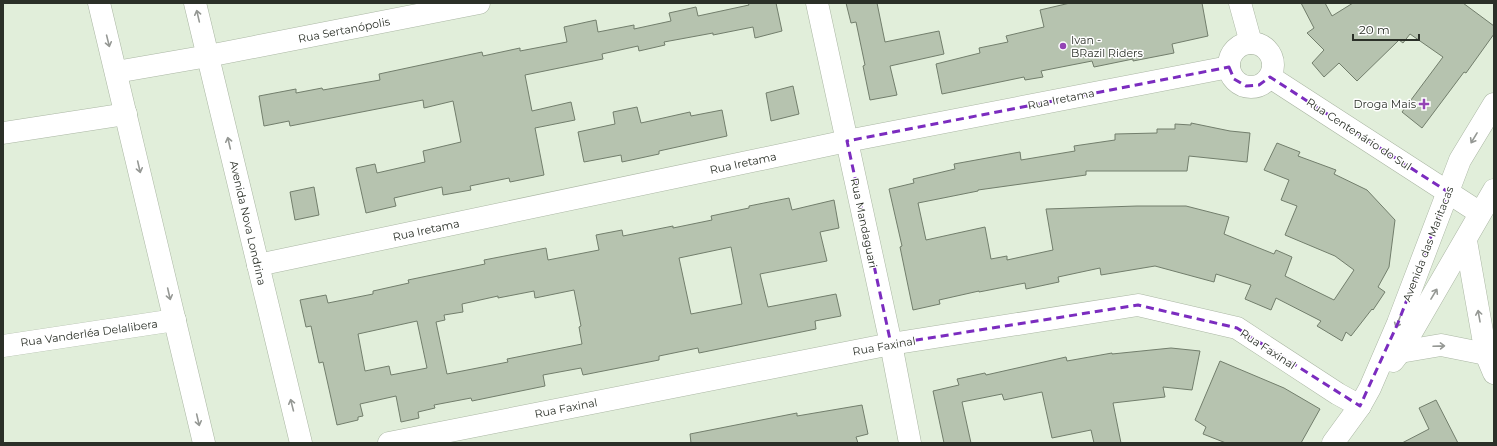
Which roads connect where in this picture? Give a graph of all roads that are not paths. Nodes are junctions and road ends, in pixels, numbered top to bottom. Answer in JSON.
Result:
{"nodes":[{"id":1,"x":99,"y":3,"type":"edge"},
{"id":2,"x":195,"y":3,"type":"edge"},
{"id":3,"x":479,"y":3,"type":"edge"},
{"id":4,"x":817,"y":3,"type":"edge"},
{"id":5,"x":1240,"y":3,"type":"edge"},
{"id":6,"x":1250,"y":43,"type":"junction"},
{"id":7,"x":208,"y":56,"type":"junction"},
{"id":8,"x":1229,"y":67,"type":"junction"},
{"id":9,"x":116,"y":72,"type":"junction"},
{"id":10,"x":1270,"y":76,"type":"junction"},
{"id":11,"x":1494,"y":104,"type":"edge"},
{"id":12,"x":126,"y":114,"type":"junction"},
{"id":13,"x":3,"y":134,"type":"edge"},
{"id":14,"x":847,"y":141,"type":"junction"},
{"id":15,"x":1494,"y":190,"type":"edge"},
{"id":16,"x":1448,"y":192,"type":"junction"},
{"id":17,"x":1480,"y":213,"type":"junction"},
{"id":18,"x":1466,"y":241,"type":"junction"},
{"id":19,"x":258,"y":265,"type":"junction"},
{"id":20,"x":175,"y":320,"type":"junction"},
{"id":21,"x":891,"y":344,"type":"junction"},
{"id":22,"x":3,"y":346,"type":"edge"},
{"id":23,"x":1400,"y":352,"type":"junction"},
{"id":24,"x":1490,"y":364,"type":"edge"},
{"id":25,"x":1365,"y":397,"type":"junction"},
{"id":26,"x":204,"y":443,"type":"edge"},
{"id":27,"x":301,"y":443,"type":"edge"},
{"id":28,"x":389,"y":443,"type":"edge"},
{"id":29,"x":910,"y":443,"type":"edge"},
{"id":30,"x":1333,"y":443,"type":"edge"}],
"edges":[{"from":1,"to":9,"type":"street","one_way":true},
{"from":7,"to":2,"type":"street","name":"Avenida Nova Londrina","one_way":true},
{"from":3,"to":7,"type":"street","name":"Rua Sertanópolis"},
{"from":4,"to":14,"type":"street","name":"Rua Mandaguari"},
{"from":5,"to":6,"type":"street"},
{"from":6,"to":8,"type":"street"},
{"from":6,"to":10,"type":"street"},
{"from":7,"to":9,"type":"street","name":"Rua Sertanópolis"},
{"from":19,"to":7,"type":"street","name":"Avenida Nova Londrina","one_way":true},
{"from":8,"to":10,"type":"street"},
{"from":8,"to":14,"type":"street","name":"Rua Iretama"},
{"from":9,"to":12,"type":"street"},
{"from":10,"to":16,"type":"street","name":"Rua Centenário do Sul"},
{"from":11,"to":16,"type":"street","name":"Avenida das Maritacas","one_way":true},
{"from":12,"to":13,"type":"street"},
{"from":12,"to":20,"type":"street","one_way":true},
{"from":14,"to":19,"type":"street","name":"Rua Iretama"},
{"from":14,"to":21,"type":"street","name":"Rua Mandaguari"},
{"from":15,"to":17,"type":"street","name":"Avenida das Maritacas"},
{"from":16,"to":17,"type":"street","name":"Rua Centenário do Sul"},
{"from":16,"to":25,"type":"street","name":"Avenida das Maritacas","one_way":true},
{"from":17,"to":18,"type":"street","name":"Avenida das Maritacas"},
{"from":23,"to":18,"type":"street","name":"Avenida das Maritacas","one_way":true},
{"from":24,"to":18,"type":"street","one_way":true},
{"from":27,"to":19,"type":"street","name":"Avenida Nova Londrina","one_way":true},
{"from":20,"to":22,"type":"street","name":"Rua Vanderléa Delalibera"},
{"from":20,"to":26,"type":"street","one_way":true},
{"from":21,"to":25,"type":"street","name":"Rua Faxinal"},
{"from":21,"to":28,"type":"street","name":"Rua Faxinal"},
{"from":21,"to":29,"type":"street","name":"Rua Mandaguari"},
{"from":23,"to":24,"type":"street","one_way":true},
{"from":23,"to":25,"type":"street","name":"Avenida das Maritacas"},
{"from":25,"to":30,"type":"street","name":"Avenida das Maritacas"}]}
